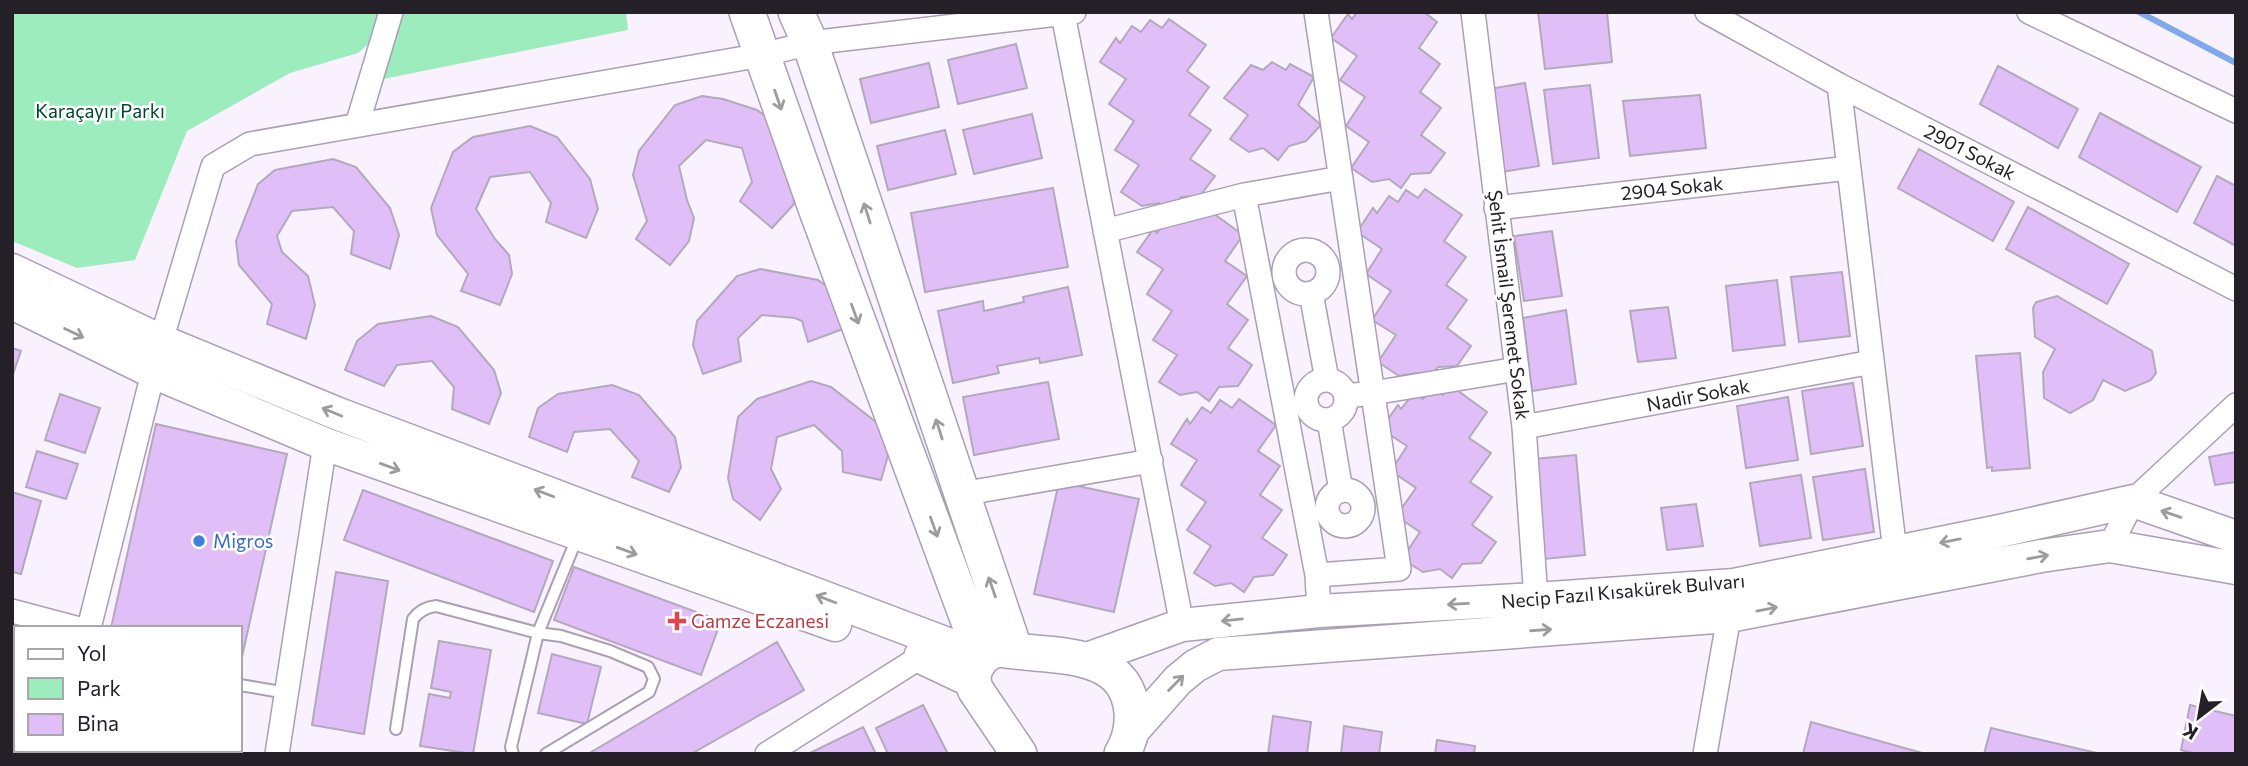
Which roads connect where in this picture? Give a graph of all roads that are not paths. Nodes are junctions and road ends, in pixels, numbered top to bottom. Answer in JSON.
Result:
{"nodes":[{"id":1,"x":391,"y":12,"type":"edge"},
{"id":2,"x":747,"y":12,"type":"edge"},
{"id":3,"x":1317,"y":12,"type":"edge"},
{"id":4,"x":1473,"y":12,"type":"edge"},
{"id":5,"x":1707,"y":12,"type":"edge"},
{"id":6,"x":2029,"y":12,"type":"edge"},
{"id":7,"x":1068,"y":13,"type":"edge"},
{"id":8,"x":803,"y":28,"type":"edge"},
{"id":9,"x":762,"y":55,"type":"junction"},
{"id":10,"x":1839,"y":85,"type":"junction"},
{"id":11,"x":2236,"y":111,"type":"edge"},
{"id":12,"x":357,"y":125,"type":"junction"},
{"id":13,"x":1849,"y":169,"type":"junction"},
{"id":14,"x":1341,"y":178,"type":"junction"},
{"id":15,"x":1244,"y":195,"type":"junction"},
{"id":16,"x":1496,"y":208,"type":"junction"},
{"id":17,"x":1105,"y":232,"type":"junction"},
{"id":18,"x":12,"y":270,"type":"edge"},
{"id":19,"x":1328,"y":273,"type":"junction"},
{"id":20,"x":1355,"y":276,"type":"junction"},
{"id":21,"x":1285,"y":277,"type":"junction"},
{"id":22,"x":1261,"y":285,"type":"junction"},
{"id":23,"x":2236,"y":289,"type":"edge"},
{"id":24,"x":1311,"y":293,"type":"junction"},
{"id":25,"x":12,"y":303,"type":"edge"},
{"id":26,"x":161,"y":341,"type":"junction"},
{"id":27,"x":1872,"y":362,"type":"junction"},
{"id":28,"x":1517,"y":369,"type":"junction"},
{"id":29,"x":153,"y":372,"type":"junction"},
{"id":30,"x":1327,"y":380,"type":"junction"},
{"id":31,"x":1373,"y":393,"type":"junction"},
{"id":32,"x":1346,"y":396,"type":"junction"},
{"id":33,"x":1295,"y":402,"type":"junction"},
{"id":34,"x":2236,"y":405,"type":"edge"},
{"id":35,"x":1329,"y":420,"type":"junction"},
{"id":36,"x":1524,"y":427,"type":"junction"},
{"id":37,"x":326,"y":444,"type":"junction"},
{"id":38,"x":1151,"y":461,"type":"junction"},
{"id":39,"x":961,"y":494,"type":"junction"},
{"id":40,"x":1388,"y":498,"type":"junction"},
{"id":41,"x":2133,"y":501,"type":"junction"},
{"id":42,"x":1324,"y":503,"type":"junction"},
{"id":43,"x":1362,"y":505,"type":"junction"},
{"id":44,"x":583,"y":521,"type":"junction"},
{"id":45,"x":2236,"y":537,"type":"edge"},
{"id":46,"x":2110,"y":546,"type":"junction"},
{"id":47,"x":1895,"y":552,"type":"junction"},
{"id":48,"x":2236,"y":568,"type":"edge"},
{"id":49,"x":1317,"y":575,"type":"junction"},
{"id":50,"x":1536,"y":599,"type":"junction"},
{"id":51,"x":12,"y":611,"type":"edge"},
{"id":52,"x":1319,"y":611,"type":"junction"},
{"id":53,"x":1729,"y":616,"type":"junction"},
{"id":54,"x":1182,"y":625,"type":"junction"},
{"id":55,"x":68,"y":626,"type":"edge"},
{"id":56,"x":90,"y":626,"type":"edge"},
{"id":57,"x":538,"y":633,"type":"junction"},
{"id":58,"x":922,"y":656,"type":"junction"},
{"id":59,"x":1087,"y":659,"type":"junction"},
{"id":60,"x":990,"y":663,"type":"junction"},
{"id":61,"x":242,"y":685,"type":"edge"},
{"id":62,"x":287,"y":693,"type":"junction"},
{"id":63,"x":396,"y":729,"type":"dead end"},
{"id":64,"x":1126,"y":743,"type":"edge"},
{"id":65,"x":277,"y":754,"type":"edge"},
{"id":66,"x":513,"y":754,"type":"edge"},
{"id":67,"x":546,"y":754,"type":"edge"},
{"id":68,"x":767,"y":754,"type":"edge"},
{"id":69,"x":1019,"y":754,"type":"edge"},
{"id":70,"x":1705,"y":754,"type":"edge"}],
"edges":[{"from":1,"to":12,"type":"street"},
{"from":2,"to":9,"type":"main road"},
{"from":3,"to":14,"type":"street"},
{"from":4,"to":16,"type":"street","name":"Şehit İsmail Şeremet Sokak"},
{"from":5,"to":10,"type":"street","name":"2901 Sokak"},
{"from":6,"to":11,"type":"street"},
{"from":7,"to":8,"type":"street"},
{"from":7,"to":17,"type":"street"},
{"from":8,"to":9,"type":"street"},
{"from":39,"to":8,"type":"main road","one_way":true},
{"from":9,"to":12,"type":"street"},
{"from":9,"to":60,"type":"main road","one_way":true},
{"from":10,"to":13,"type":"street"},
{"from":10,"to":23,"type":"street","name":"2901 Sokak"},
{"from":12,"to":26,"type":"street"},
{"from":13,"to":16,"type":"street","name":"2904 Sokak"},
{"from":13,"to":27,"type":"street"},
{"from":14,"to":15,"type":"street"},
{"from":14,"to":20,"type":"street"},
{"from":15,"to":17,"type":"street"},
{"from":15,"to":22,"type":"street"},
{"from":16,"to":28,"type":"street","name":"Şehit İsmail Şeremet Sokak"},
{"from":17,"to":38,"type":"street"},
{"from":18,"to":26,"type":"main road"},
{"from":19,"to":20,"type":"street"},
{"from":19,"to":21,"type":"street"},
{"from":19,"to":24,"type":"street"},
{"from":20,"to":31,"type":"street"},
{"from":21,"to":22,"type":"street"},
{"from":21,"to":24,"type":"street"},
{"from":22,"to":33,"type":"street"},
{"from":24,"to":30,"type":"street"},
{"from":25,"to":29,"type":"main road","one_way":true},
{"from":26,"to":29,"type":"street"},
{"from":44,"to":26,"type":"main road","one_way":true},
{"from":27,"to":36,"type":"street","name":"Nadir Sokak"},
{"from":27,"to":47,"type":"street"},
{"from":28,"to":31,"type":"street"},
{"from":28,"to":36,"type":"street","name":"Şehit İsmail Şeremet Sokak"},
{"from":29,"to":37,"type":"main road"},
{"from":29,"to":56,"type":"street"},
{"from":30,"to":32,"type":"street"},
{"from":30,"to":33,"type":"street"},
{"from":31,"to":32,"type":"street"},
{"from":31,"to":40,"type":"street"},
{"from":32,"to":35,"type":"street"},
{"from":33,"to":35,"type":"street"},
{"from":33,"to":42,"type":"street"},
{"from":34,"to":41,"type":"street"},
{"from":35,"to":42,"type":"street"},
{"from":36,"to":50,"type":"street","name":"Şehit İsmail Şeremet Sokak"},
{"from":37,"to":44,"type":"main road","one_way":true},
{"from":37,"to":62,"type":"street"},
{"from":38,"to":39,"type":"street"},
{"from":38,"to":54,"type":"street"},
{"from":60,"to":39,"type":"main road","one_way":true},
{"from":40,"to":43,"type":"street"},
{"from":40,"to":49,"type":"street"},
{"from":45,"to":41,"type":"main road","one_way":true},
{"from":41,"to":46,"type":"street"},
{"from":41,"to":47,"type":"main road","name":"Necip Fazıl Kısakürek Bulvarı","one_way":true},
{"from":42,"to":43,"type":"street"},
{"from":42,"to":43,"type":"street"},
{"from":42,"to":49,"type":"street"},
{"from":44,"to":57,"type":"lane"},
{"from":44,"to":58,"type":"main road","one_way":true},
{"from":60,"to":44,"type":"main road","one_way":true},
{"from":46,"to":48,"type":"main road","name":"Necip Fazıl Kısakürek Bulvarı"},
{"from":53,"to":46,"type":"main road","name":"Necip Fazıl Kısakürek Bulvarı","one_way":true},
{"from":47,"to":50,"type":"main road","name":"Necip Fazıl Kısakürek Bulvarı"},
{"from":49,"to":52,"type":"street"},
{"from":50,"to":52,"type":"main road","name":"Necip Fazıl Kısakürek Bulvarı","one_way":true},
{"from":51,"to":55,"type":"street"},
{"from":52,"to":54,"type":"main road","name":"Necip Fazıl Kısakürek Bulvarı","one_way":true},
{"from":64,"to":53,"type":"main road","name":"Necip Fazıl Kısakürek Bulvarı","one_way":true},
{"from":53,"to":70,"type":"street"},
{"from":54,"to":59,"type":"main road","name":"Necip Fazıl Kısakürek Bulvarı"},
{"from":57,"to":63,"type":"lane"},
{"from":57,"to":66,"type":"lane"},
{"from":57,"to":67,"type":"lane"},
{"from":58,"to":60,"type":"main road"},
{"from":58,"to":68,"type":"street"},
{"from":59,"to":60,"type":"main road"},
{"from":59,"to":64,"type":"main road"},
{"from":60,"to":69,"type":"main road"},
{"from":61,"to":62,"type":"lane"},
{"from":62,"to":65,"type":"street"}]}
